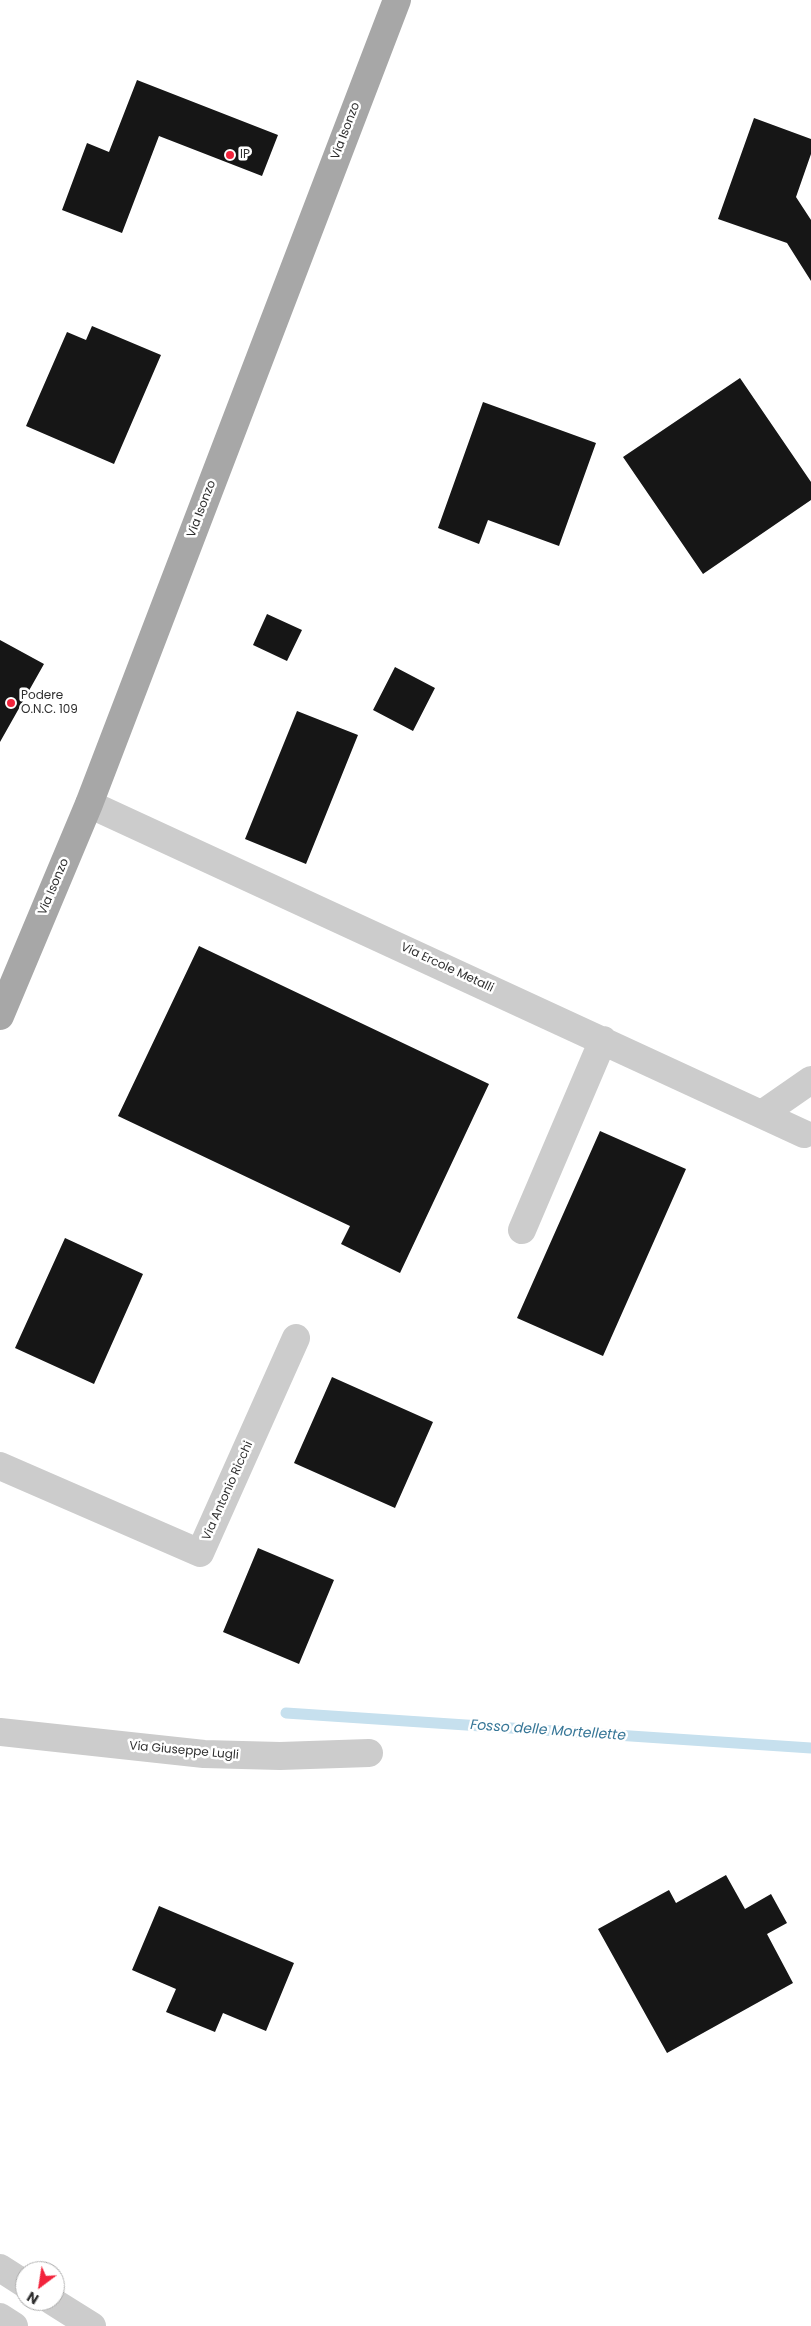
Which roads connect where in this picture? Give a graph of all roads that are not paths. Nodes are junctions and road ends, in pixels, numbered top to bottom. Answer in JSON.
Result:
{"nodes":[{"id":1,"x":396,"y":0,"type":"edge"},
{"id":2,"x":89,"y":804,"type":"junction"},
{"id":3,"x":0,"y":1016,"type":"edge"},
{"id":4,"x":604,"y":1040,"type":"junction"},
{"id":5,"x":811,"y":1080,"type":"edge"},
{"id":6,"x":762,"y":1114,"type":"junction"},
{"id":7,"x":804,"y":1134,"type":"dead end"},
{"id":8,"x":522,"y":1230,"type":"dead end"},
{"id":9,"x":296,"y":1338,"type":"dead end"},
{"id":10,"x":0,"y":1466,"type":"edge"},
{"id":11,"x":0,"y":1732,"type":"edge"},
{"id":12,"x":368,"y":1753,"type":"dead end"},
{"id":13,"x":0,"y":2268,"type":"edge"},
{"id":14,"x":15,"y":2278,"type":"edge"},
{"id":15,"x":65,"y":2309,"type":"edge"},
{"id":16,"x":0,"y":2317,"type":"edge"},
{"id":17,"x":14,"y":2326,"type":"edge"},
{"id":18,"x":92,"y":2326,"type":"edge"}],
"edges":[{"from":1,"to":2,"type":"main road","name":"Via Isonzo"},
{"from":2,"to":3,"type":"main road","name":"Via Isonzo"},
{"from":2,"to":4,"type":"street","name":"Via Ercole Metalli"},
{"from":4,"to":6,"type":"street","name":"Via Ercole Metalli"},
{"from":4,"to":8,"type":"street"},
{"from":5,"to":6,"type":"street"},
{"from":6,"to":7,"type":"street","name":"Via Ercole Metalli"},
{"from":9,"to":10,"type":"street","name":"Via Antonio Ricchi"},
{"from":11,"to":12,"type":"street","name":"Via Giuseppe Lugli"},
{"from":13,"to":14,"type":"street"},
{"from":15,"to":18,"type":"street"},
{"from":16,"to":17,"type":"street"}]}
